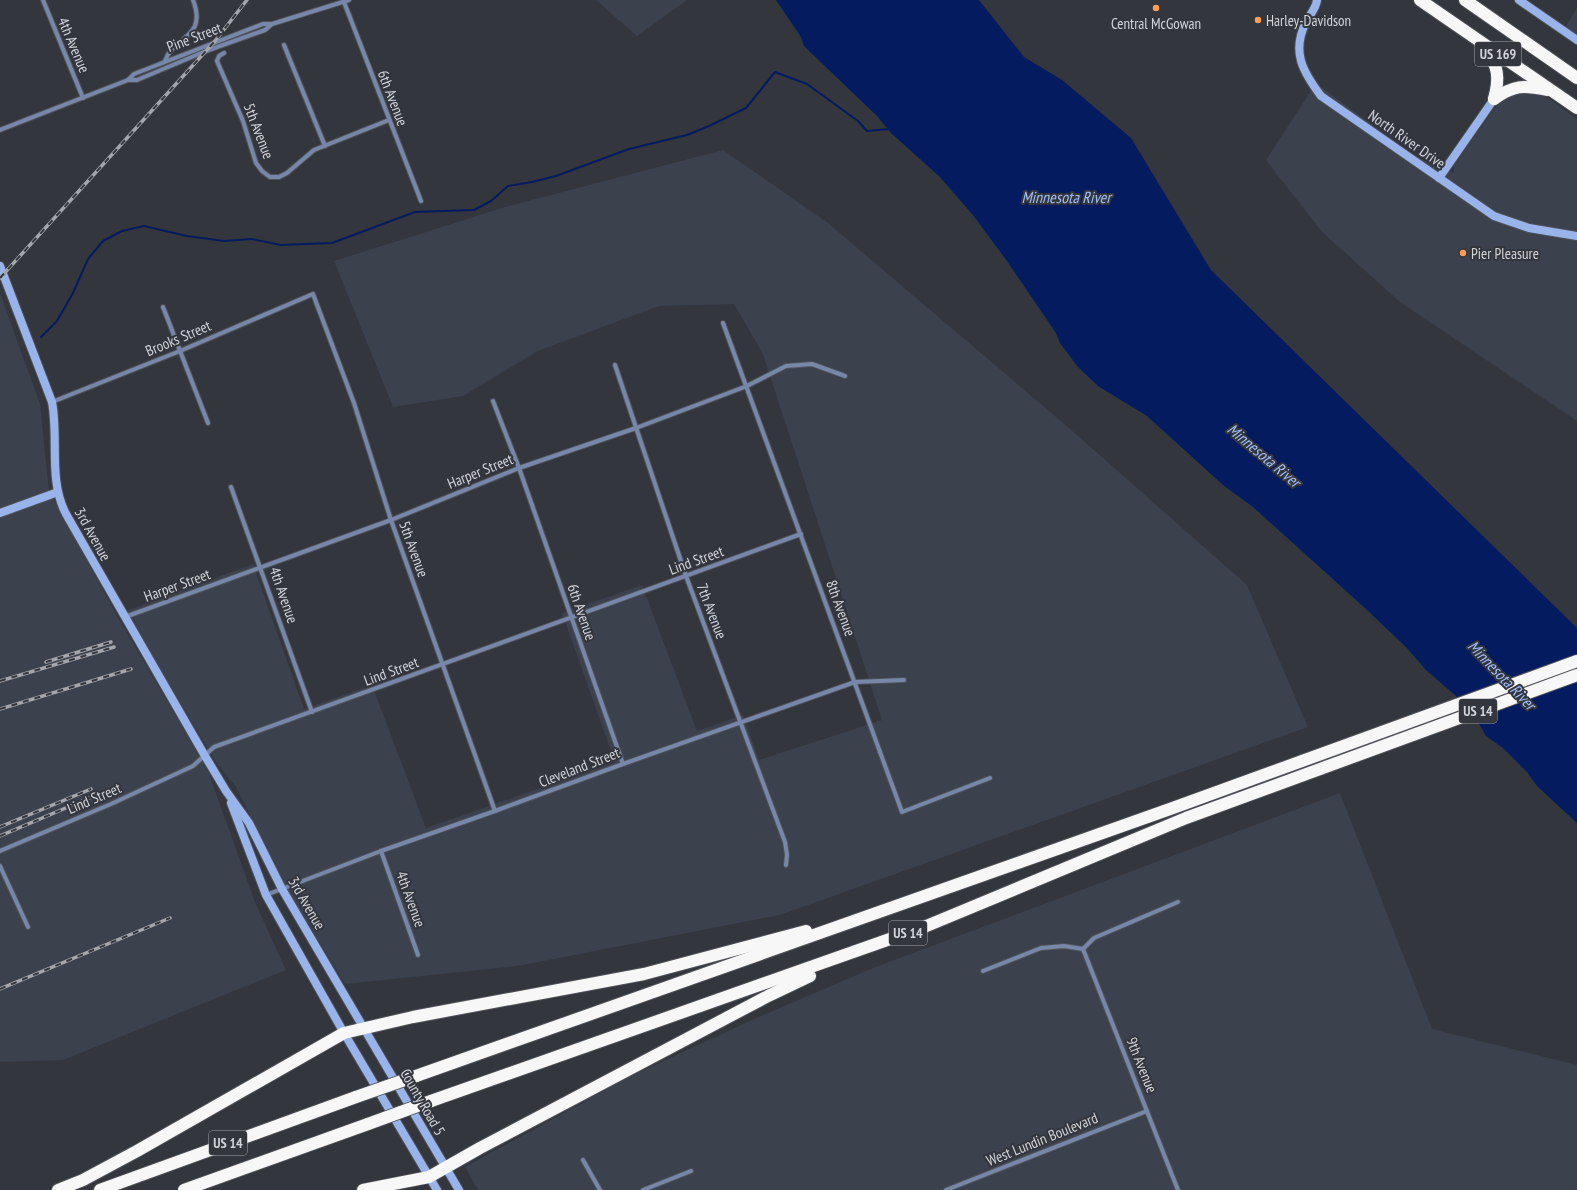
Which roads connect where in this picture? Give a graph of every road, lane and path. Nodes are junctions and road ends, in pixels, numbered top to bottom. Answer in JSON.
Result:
{"nodes":[{"id":1,"x":43,"y":0,"type":"edge"},
{"id":2,"x":193,"y":0,"type":"edge"},
{"id":3,"x":349,"y":0,"type":"edge"},
{"id":4,"x":1317,"y":0,"type":"edge"},
{"id":5,"x":1420,"y":0,"type":"edge"},
{"id":6,"x":1465,"y":0,"type":"edge"},
{"id":7,"x":1519,"y":0,"type":"edge"},
{"id":8,"x":344,"y":2,"type":"junction"},
{"id":9,"x":272,"y":24,"type":"junction"},
{"id":10,"x":1577,"y":40,"type":"edge"},
{"id":11,"x":284,"y":45,"type":"dead end"},
{"id":12,"x":1484,"y":45,"type":"junction"},
{"id":13,"x":224,"y":52,"type":"dead end"},
{"id":14,"x":165,"y":61,"type":"junction"},
{"id":15,"x":1577,"y":78,"type":"edge"},
{"id":16,"x":128,"y":80,"type":"junction"},
{"id":17,"x":1553,"y":91,"type":"junction"},
{"id":18,"x":83,"y":98,"type":"junction"},
{"id":19,"x":1494,"y":99,"type":"junction"},
{"id":20,"x":1577,"y":108,"type":"edge"},
{"id":21,"x":389,"y":120,"type":"junction"},
{"id":22,"x":0,"y":130,"type":"edge"},
{"id":23,"x":324,"y":146,"type":"junction"},
{"id":24,"x":1439,"y":178,"type":"junction"},
{"id":25,"x":421,"y":201,"type":"dead end"},
{"id":26,"x":1577,"y":236,"type":"edge"},
{"id":27,"x":0,"y":266,"type":"edge"},
{"id":28,"x":313,"y":294,"type":"joint"},
{"id":29,"x":163,"y":307,"type":"dead end"},
{"id":30,"x":723,"y":323,"type":"dead end"},
{"id":31,"x":180,"y":351,"type":"junction"},
{"id":32,"x":615,"y":365,"type":"dead end"},
{"id":33,"x":845,"y":376,"type":"dead end"},
{"id":34,"x":747,"y":386,"type":"junction"},
{"id":35,"x":493,"y":401,"type":"dead end"},
{"id":36,"x":52,"y":402,"type":"junction"},
{"id":37,"x":208,"y":423,"type":"dead end"},
{"id":38,"x":636,"y":428,"type":"junction"},
{"id":39,"x":519,"y":468,"type":"junction"},
{"id":40,"x":231,"y":487,"type":"dead end"},
{"id":41,"x":58,"y":492,"type":"junction"},
{"id":42,"x":0,"y":513,"type":"edge"},
{"id":43,"x":391,"y":520,"type":"junction"},
{"id":44,"x":801,"y":534,"type":"junction"},
{"id":45,"x":261,"y":567,"type":"junction"},
{"id":46,"x":686,"y":576,"type":"junction"},
{"id":47,"x":124,"y":617,"type":"junction"},
{"id":48,"x":571,"y":617,"type":"junction"},
{"id":49,"x":1577,"y":661,"type":"edge"},
{"id":50,"x":443,"y":664,"type":"junction"},
{"id":51,"x":1577,"y":675,"type":"edge"},
{"id":52,"x":904,"y":680,"type":"dead end"},
{"id":53,"x":855,"y":682,"type":"junction"},
{"id":54,"x":312,"y":712,"type":"junction"},
{"id":55,"x":741,"y":722,"type":"junction"},
{"id":56,"x":205,"y":756,"type":"junction"},
{"id":57,"x":623,"y":764,"type":"junction"},
{"id":58,"x":990,"y":778,"type":"dead end"},
{"id":59,"x":226,"y":791,"type":"junction"},
{"id":60,"x":495,"y":812,"type":"junction"},
{"id":61,"x":0,"y":851,"type":"edge"},
{"id":62,"x":381,"y":852,"type":"junction"},
{"id":63,"x":786,"y":865,"type":"dead end"},
{"id":64,"x":0,"y":866,"type":"edge"},
{"id":65,"x":282,"y":889,"type":"junction"},
{"id":66,"x":266,"y":895,"type":"junction"},
{"id":67,"x":1178,"y":902,"type":"dead end"},
{"id":68,"x":861,"y":918,"type":"junction"},
{"id":69,"x":28,"y":927,"type":"dead end"},
{"id":70,"x":924,"y":927,"type":"junction"},
{"id":71,"x":1083,"y":950,"type":"junction"},
{"id":72,"x":418,"y":955,"type":"dead end"},
{"id":73,"x":983,"y":971,"type":"dead end"},
{"id":74,"x":364,"y":1028,"type":"junction"},
{"id":75,"x":344,"y":1033,"type":"junction"},
{"id":76,"x":1147,"y":1111,"type":"junction"},
{"id":77,"x":583,"y":1160,"type":"dead end"},
{"id":78,"x":446,"y":1168,"type":"junction"},
{"id":79,"x":691,"y":1171,"type":"dead end"},
{"id":80,"x":429,"y":1177,"type":"junction"},
{"id":81,"x":58,"y":1190,"type":"edge"},
{"id":82,"x":100,"y":1190,"type":"edge"},
{"id":83,"x":184,"y":1190,"type":"edge"},
{"id":84,"x":362,"y":1190,"type":"edge"},
{"id":85,"x":437,"y":1190,"type":"edge"},
{"id":86,"x":459,"y":1190,"type":"edge"},
{"id":87,"x":600,"y":1190,"type":"edge"},
{"id":88,"x":643,"y":1190,"type":"edge"},
{"id":89,"x":946,"y":1190,"type":"edge"},
{"id":90,"x":1178,"y":1190,"type":"edge"}],
"edges":[{"from":1,"to":18,"type":"street","name":"4th Avenue"},
{"from":2,"to":14,"type":"street"},
{"from":3,"to":8,"type":"street","name":"Pine Street"},
{"from":4,"to":24,"type":"street","name":"North River Drive"},
{"from":5,"to":12,"type":"highway","number":"US 169"},
{"from":6,"to":15,"type":"highway","number":"US 169"},
{"from":7,"to":10,"type":"street"},
{"from":8,"to":9,"type":"street","name":"Pine Street"},
{"from":8,"to":21,"type":"street","name":"6th Avenue"},
{"from":9,"to":14,"type":"street","name":"Pine Street"},
{"from":9,"to":16,"type":"street","name":"Pine Street"},
{"from":11,"to":23,"type":"street"},
{"from":12,"to":17,"type":"highway","number":"US 169"},
{"from":12,"to":19,"type":"highway"},
{"from":13,"to":23,"type":"street","name":"5th Avenue"},
{"from":14,"to":16,"type":"street","name":"Pine Street"},
{"from":16,"to":18,"type":"street","name":"Pine Street"},
{"from":17,"to":19,"type":"highway"},
{"from":17,"to":20,"type":"highway","number":"US 169"},
{"from":18,"to":22,"type":"street","name":"Pine Street"},
{"from":19,"to":24,"type":"street"},
{"from":21,"to":23,"type":"street","name":"5th Avenue"},
{"from":21,"to":25,"type":"street","name":"6th Avenue"},
{"from":24,"to":26,"type":"street","name":"North River Drive"},
{"from":27,"to":36,"type":"street","name":"3rd Avenue"},
{"from":28,"to":31,"type":"street","name":"Brooks Street"},
{"from":28,"to":43,"type":"street","name":"5th Avenue"},
{"from":29,"to":31,"type":"street"},
{"from":30,"to":34,"type":"street","name":"8th Avenue"},
{"from":31,"to":36,"type":"street","name":"Brooks Street"},
{"from":31,"to":37,"type":"street"},
{"from":32,"to":38,"type":"street","name":"7th Avenue"},
{"from":33,"to":34,"type":"street","name":"Harper Street"},
{"from":34,"to":38,"type":"street","name":"Harper Street"},
{"from":34,"to":44,"type":"street","name":"8th Avenue"},
{"from":35,"to":39,"type":"street","name":"6th Avenue"},
{"from":36,"to":41,"type":"street","name":"3rd Avenue"},
{"from":38,"to":39,"type":"street","name":"Harper Street"},
{"from":38,"to":46,"type":"street","name":"7th Avenue"},
{"from":39,"to":43,"type":"street","name":"Harper Street"},
{"from":39,"to":48,"type":"street","name":"6th Avenue"},
{"from":40,"to":45,"type":"street","name":"4th Avenue"},
{"from":41,"to":42,"type":"street"},
{"from":41,"to":47,"type":"street","name":"3rd Avenue"},
{"from":43,"to":45,"type":"street","name":"Harper Street"},
{"from":43,"to":50,"type":"street","name":"5th Avenue"},
{"from":44,"to":46,"type":"street","name":"Lind Street"},
{"from":44,"to":53,"type":"street","name":"8th Avenue"},
{"from":45,"to":47,"type":"street","name":"Harper Street"},
{"from":45,"to":54,"type":"street","name":"4th Avenue"},
{"from":46,"to":48,"type":"street","name":"Lind Street"},
{"from":46,"to":55,"type":"street","name":"7th Avenue"},
{"from":47,"to":56,"type":"street","name":"3rd Avenue"},
{"from":48,"to":50,"type":"street","name":"Lind Street"},
{"from":48,"to":57,"type":"street","name":"6th Avenue"},
{"from":49,"to":68,"type":"highway","number":"US 14"},
{"from":50,"to":54,"type":"street","name":"Lind Street"},
{"from":50,"to":60,"type":"street","name":"5th Avenue"},
{"from":51,"to":70,"type":"highway","number":"US 14"},
{"from":52,"to":53,"type":"street","name":"Cleveland Street"},
{"from":53,"to":55,"type":"street","name":"Cleveland Street"},
{"from":53,"to":58,"type":"street","name":"8th Avenue"},
{"from":54,"to":56,"type":"street","name":"Lind Street"},
{"from":55,"to":57,"type":"street","name":"Cleveland Street"},
{"from":55,"to":63,"type":"street","name":"7th Avenue"},
{"from":56,"to":59,"type":"street","name":"3rd Avenue"},
{"from":56,"to":61,"type":"street","name":"Lind Street"},
{"from":57,"to":60,"type":"street","name":"Cleveland Street"},
{"from":59,"to":65,"type":"street","name":"3rd Avenue"},
{"from":59,"to":66,"type":"street","name":"3rd Avenue"},
{"from":60,"to":62,"type":"street","name":"Cleveland Street"},
{"from":62,"to":65,"type":"street","name":"Cleveland Street"},
{"from":62,"to":72,"type":"street","name":"4th Avenue"},
{"from":64,"to":69,"type":"street"},
{"from":65,"to":66,"type":"street","name":"Cleveland Street"},
{"from":65,"to":74,"type":"street","name":"3rd Avenue"},
{"from":66,"to":75,"type":"street","name":"3rd Avenue"},
{"from":67,"to":71,"type":"street"},
{"from":68,"to":74,"type":"highway"},
{"from":68,"to":82,"type":"highway","number":"US 14","bridge":true},
{"from":70,"to":78,"type":"highway"},
{"from":70,"to":83,"type":"highway","number":"US 14","bridge":true},
{"from":71,"to":73,"type":"street"},
{"from":71,"to":76,"type":"street","name":"9th Avenue"},
{"from":74,"to":75,"type":"highway"},
{"from":74,"to":78,"type":"street","name":"County Road 5"},
{"from":75,"to":80,"type":"street"},
{"from":75,"to":81,"type":"highway"},
{"from":76,"to":89,"type":"street","name":"West Lundin Boulevard"},
{"from":76,"to":90,"type":"street","name":"9th Avenue"},
{"from":77,"to":87,"type":"street"},
{"from":78,"to":80,"type":"highway"},
{"from":78,"to":86,"type":"street","name":"County Road 5"},
{"from":79,"to":88,"type":"street"},
{"from":80,"to":84,"type":"highway"},
{"from":80,"to":85,"type":"street"}]}
